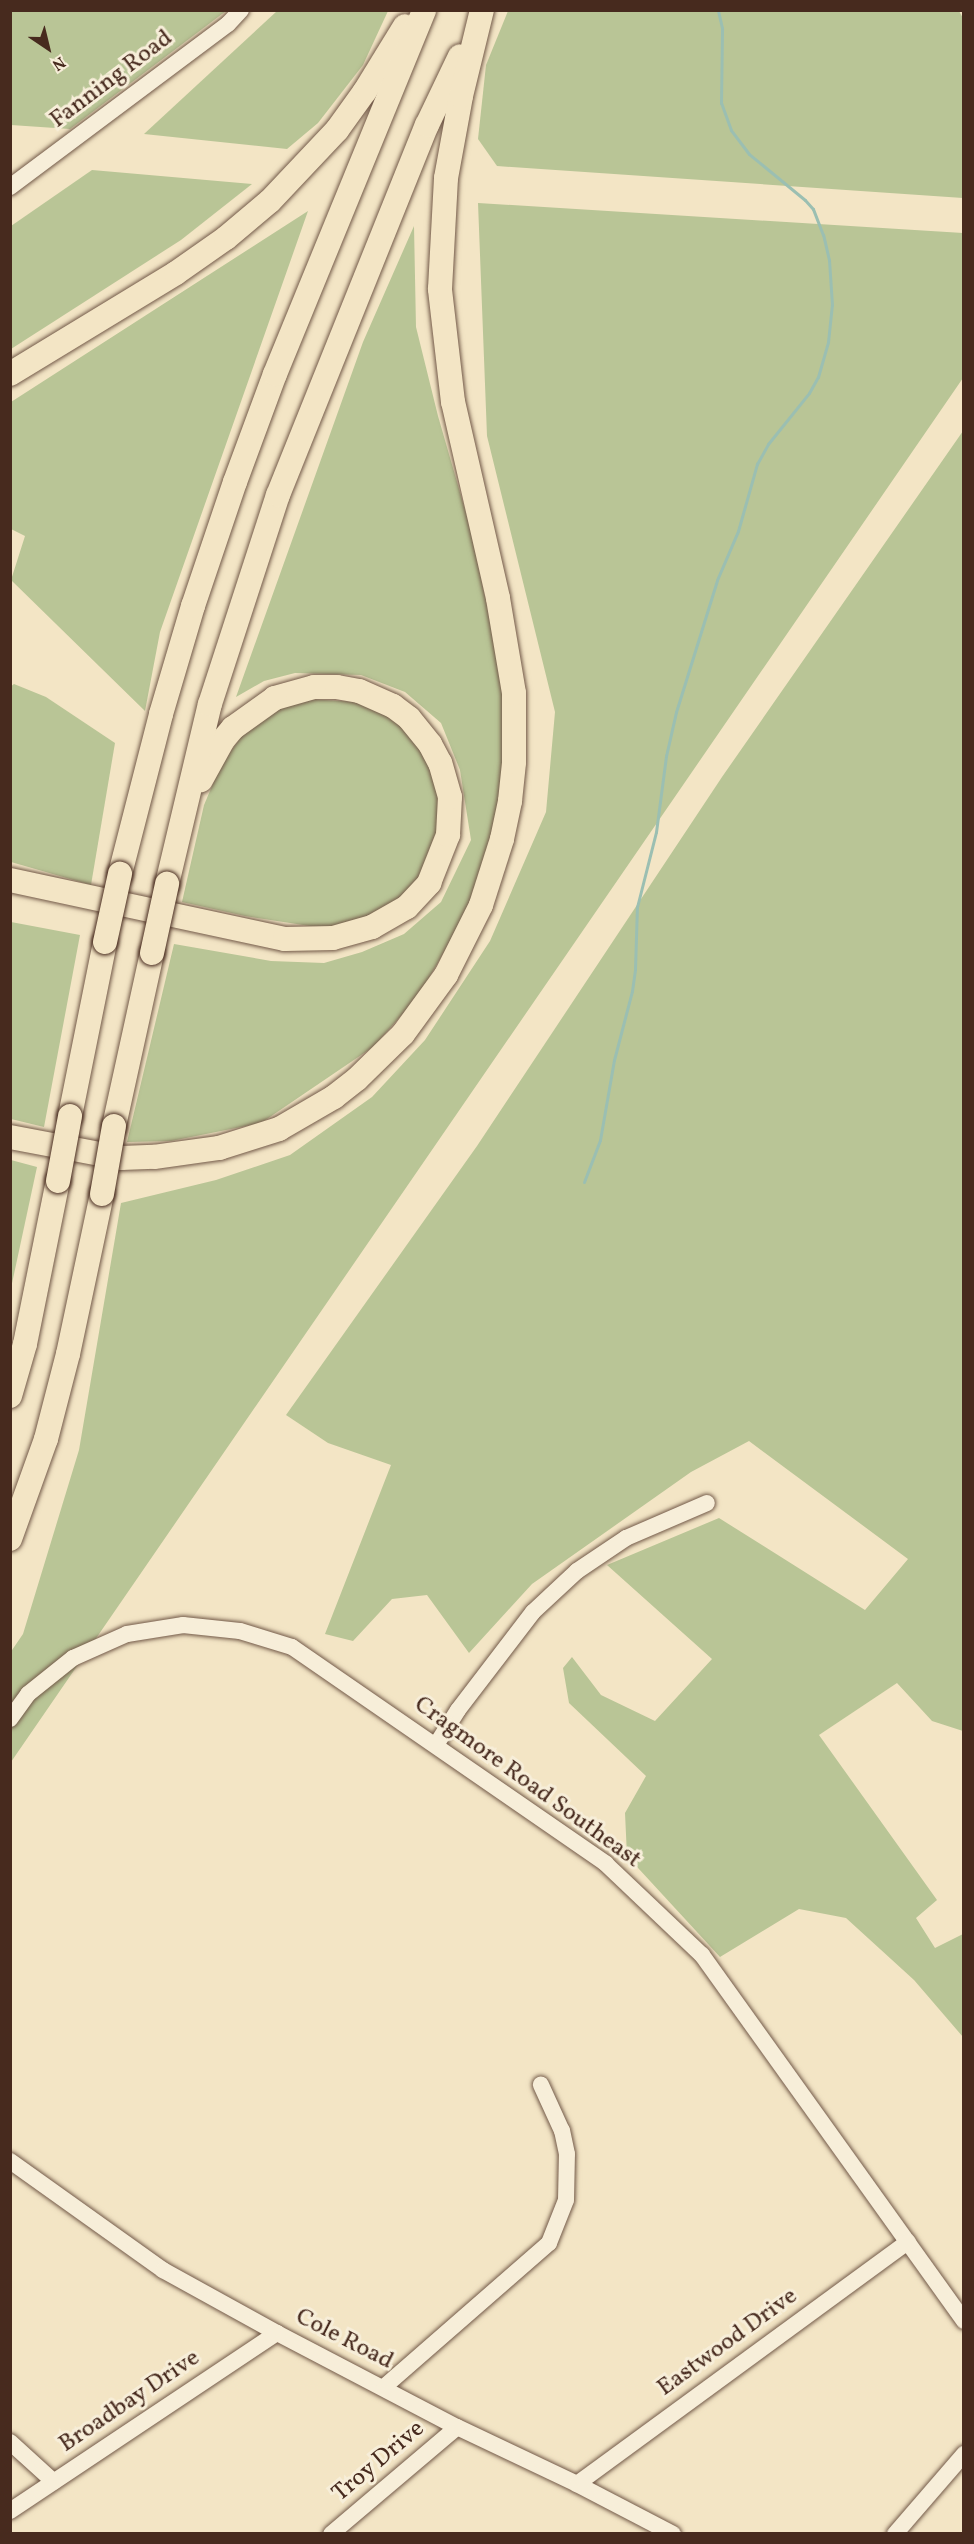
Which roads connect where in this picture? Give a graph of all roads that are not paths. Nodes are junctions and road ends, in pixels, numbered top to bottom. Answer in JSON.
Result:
{"nodes":[{"id":1,"x":241,"y":10,"type":"edge"},
{"id":2,"x":413,"y":10,"type":"edge"},
{"id":3,"x":424,"y":10,"type":"edge"},
{"id":4,"x":482,"y":10,"type":"edge"},
{"id":5,"x":10,"y":187,"type":"edge"},
{"id":6,"x":10,"y":374,"type":"edge"},
{"id":7,"x":182,"y":818,"type":"junction"},
{"id":8,"x":10,"y":880,"type":"edge"},
{"id":9,"x":10,"y":1137,"type":"edge"},
{"id":10,"x":10,"y":1396,"type":"edge"},
{"id":11,"x":707,"y":1503,"type":"dead end"},
{"id":12,"x":10,"y":1539,"type":"edge"},
{"id":13,"x":10,"y":1719,"type":"edge"},
{"id":14,"x":436,"y":1745,"type":"junction"},
{"id":15,"x":541,"y":2085,"type":"dead end"},
{"id":16,"x":10,"y":2161,"type":"edge"},
{"id":17,"x":908,"y":2242,"type":"junction"},
{"id":18,"x":963,"y":2321,"type":"edge"},
{"id":19,"x":277,"y":2333,"type":"junction"},
{"id":20,"x":384,"y":2387,"type":"junction"},
{"id":21,"x":457,"y":2427,"type":"junction"},
{"id":22,"x":10,"y":2442,"type":"edge"},
{"id":23,"x":963,"y":2454,"type":"edge"},
{"id":24,"x":54,"y":2482,"type":"junction"},
{"id":25,"x":577,"y":2484,"type":"junction"},
{"id":26,"x":10,"y":2511,"type":"edge"},
{"id":27,"x":331,"y":2534,"type":"edge"},
{"id":28,"x":673,"y":2534,"type":"edge"},
{"id":29,"x":895,"y":2534,"type":"edge"}],
"edges":[{"from":1,"to":5,"type":"street","name":"Fanning Road"},
{"from":2,"to":6,"type":"highway"},
{"from":3,"to":10,"type":"highway","bridge":true},
{"from":4,"to":7,"type":"highway"},
{"from":4,"to":9,"type":"highway"},
{"from":7,"to":8,"type":"highway"},
{"from":7,"to":12,"type":"highway","bridge":true},
{"from":11,"to":14,"type":"street"},
{"from":13,"to":14,"type":"street","name":"Cragmore Road Southeast"},
{"from":14,"to":17,"type":"street","name":"Cragmore Road Southeast"},
{"from":15,"to":20,"type":"street"},
{"from":16,"to":19,"type":"street","name":"Cole Road"},
{"from":17,"to":18,"type":"street","name":"Cragmore Road Southeast"},
{"from":17,"to":25,"type":"street","name":"Eastwood Drive"},
{"from":19,"to":20,"type":"street","name":"Cole Road"},
{"from":19,"to":24,"type":"street","name":"Broadbay Drive"},
{"from":20,"to":21,"type":"street","name":"Cole Road"},
{"from":21,"to":25,"type":"street","name":"Cole Road"},
{"from":21,"to":27,"type":"street","name":"Troy Drive"},
{"from":22,"to":24,"type":"street"},
{"from":23,"to":29,"type":"street"},
{"from":24,"to":26,"type":"street","name":"Broadbay Drive"},
{"from":25,"to":28,"type":"street","name":"Cole Road"}]}
